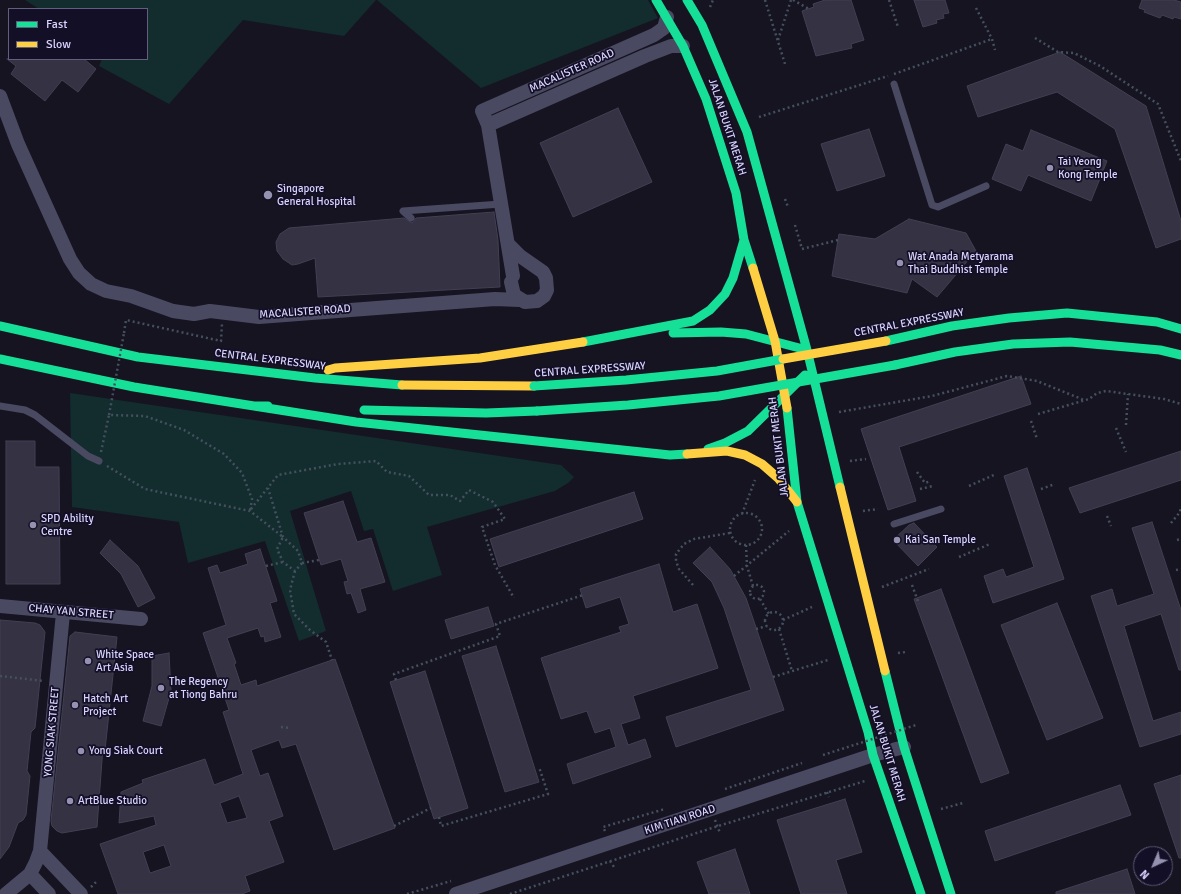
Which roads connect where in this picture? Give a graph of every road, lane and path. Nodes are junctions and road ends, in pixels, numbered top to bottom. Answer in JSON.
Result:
{"nodes":[{"id":1,"x":656,"y":0,"type":"edge"},
{"id":2,"x":687,"y":0,"type":"edge"},
{"id":3,"x":765,"y":0,"type":"edge"},
{"id":4,"x":792,"y":0,"type":"edge"},
{"id":5,"x":889,"y":0,"type":"edge"},
{"id":6,"x":976,"y":8,"type":"dead end"},
{"id":7,"x":808,"y":9,"type":"dead end"},
{"id":8,"x":667,"y":17,"type":"junction"},
{"id":9,"x":898,"y":27,"type":"dead end"},
{"id":10,"x":1036,"y":38,"type":"dead end"},
{"id":11,"x":992,"y":39,"type":"junction"},
{"id":12,"x":778,"y":41,"type":"junction"},
{"id":13,"x":684,"y":46,"type":"junction"},
{"id":14,"x":996,"y":50,"type":"dead end"},
{"id":15,"x":785,"y":64,"type":"dead end"},
{"id":16,"x":894,"y":84,"type":"dead end"},
{"id":17,"x":0,"y":96,"type":"edge"},
{"id":18,"x":756,"y":118,"type":"dead end"},
{"id":19,"x":488,"y":125,"type":"junction"},
{"id":20,"x":1181,"y":161,"type":"edge"},
{"id":21,"x":986,"y":186,"type":"dead end"},
{"id":22,"x":501,"y":204,"type":"junction"},
{"id":23,"x":411,"y":218,"type":"dead end"},
{"id":24,"x":795,"y":225,"type":"dead end"},
{"id":25,"x":744,"y":240,"type":"junction"},
{"id":26,"x":838,"y":240,"type":"dead end"},
{"id":27,"x":509,"y":245,"type":"junction"},
{"id":28,"x":534,"y":267,"type":"junction"},
{"id":29,"x":512,"y":279,"type":"junction"},
{"id":30,"x":495,"y":298,"type":"junction"},
{"id":31,"x":519,"y":300,"type":"junction"},
{"id":32,"x":0,"y":326,"type":"edge"},
{"id":33,"x":1181,"y":329,"type":"edge"},
{"id":34,"x":124,"y":333,"type":"dead end"},
{"id":35,"x":630,"y":334,"type":"junction"},
{"id":36,"x":774,"y":341,"type":"junction"},
{"id":37,"x":807,"y":350,"type":"junction"},
{"id":38,"x":1181,"y":355,"type":"edge"},
{"id":39,"x":0,"y":359,"type":"edge"},
{"id":40,"x":811,"y":369,"type":"junction"},
{"id":41,"x":315,"y":378,"type":"junction"},
{"id":42,"x":785,"y":394,"type":"junction"},
{"id":43,"x":1128,"y":394,"type":"junction"},
{"id":44,"x":1084,"y":400,"type":"junction"},
{"id":45,"x":1181,"y":404,"type":"edge"},
{"id":46,"x":0,"y":406,"type":"edge"},
{"id":47,"x":254,"y":406,"type":"junction"},
{"id":48,"x":332,"y":408,"type":"dead end"},
{"id":49,"x":356,"y":409,"type":"dead end"},
{"id":50,"x":834,"y":413,"type":"dead end"},
{"id":51,"x":1038,"y":414,"type":"dead end"},
{"id":52,"x":109,"y":415,"type":"junction"},
{"id":53,"x":1031,"y":421,"type":"dead end"},
{"id":54,"x":1126,"y":424,"type":"dead end"},
{"id":55,"x":1116,"y":428,"type":"dead end"},
{"id":56,"x":1037,"y":439,"type":"dead end"},
{"id":57,"x":698,"y":452,"type":"junction"},
{"id":58,"x":1126,"y":452,"type":"dead end"},
{"id":59,"x":866,"y":459,"type":"dead end"},
{"id":60,"x":852,"y":461,"type":"dead end"},
{"id":61,"x":99,"y":462,"type":"junction"},
{"id":62,"x":916,"y":472,"type":"dead end"},
{"id":63,"x":996,"y":474,"type":"dead end"},
{"id":64,"x":931,"y":481,"type":"dead end"},
{"id":65,"x":1055,"y":484,"type":"dead end"},
{"id":66,"x":933,"y":486,"type":"dead end"},
{"id":67,"x":969,"y":486,"type":"dead end"},
{"id":68,"x":268,"y":488,"type":"junction"},
{"id":69,"x":920,"y":488,"type":"dead end"},
{"id":70,"x":1041,"y":489,"type":"dead end"},
{"id":71,"x":797,"y":502,"type":"junction"},
{"id":72,"x":1181,"y":507,"type":"edge"},
{"id":73,"x":878,"y":508,"type":"dead end"},
{"id":74,"x":941,"y":510,"type":"dead end"},
{"id":75,"x":250,"y":511,"type":"junction"},
{"id":76,"x":864,"y":511,"type":"dead end"},
{"id":77,"x":1107,"y":516,"type":"dead end"},
{"id":78,"x":803,"y":520,"type":"junction"},
{"id":79,"x":1171,"y":523,"type":"dead end"},
{"id":80,"x":894,"y":524,"type":"dead end"},
{"id":81,"x":1111,"y":526,"type":"dead end"},
{"id":82,"x":730,"y":533,"type":"junction"},
{"id":83,"x":283,"y":537,"type":"junction"},
{"id":84,"x":1181,"y":538,"type":"edge"},
{"id":85,"x":1178,"y":540,"type":"dead end"},
{"id":86,"x":990,"y":544,"type":"dead end"},
{"id":87,"x":746,"y":545,"type":"junction"},
{"id":88,"x":959,"y":556,"type":"dead end"},
{"id":89,"x":319,"y":560,"type":"dead end"},
{"id":90,"x":283,"y":562,"type":"junction"},
{"id":91,"x":302,"y":563,"type":"junction"},
{"id":92,"x":266,"y":566,"type":"dead end"},
{"id":93,"x":747,"y":566,"type":"junction"},
{"id":94,"x":1181,"y":569,"type":"edge"},
{"id":95,"x":295,"y":570,"type":"junction"},
{"id":96,"x":929,"y":570,"type":"dead end"},
{"id":97,"x":1176,"y":570,"type":"dead end"},
{"id":98,"x":734,"y":576,"type":"dead end"},
{"id":99,"x":693,"y":585,"type":"dead end"},
{"id":100,"x":912,"y":585,"type":"dead end"},
{"id":101,"x":753,"y":586,"type":"junction"},
{"id":102,"x":876,"y":589,"type":"dead end"},
{"id":103,"x":582,"y":595,"type":"dead end"},
{"id":104,"x":514,"y":598,"type":"dead end"},
{"id":105,"x":760,"y":599,"type":"junction"},
{"id":106,"x":828,"y":600,"type":"junction"},
{"id":107,"x":919,"y":604,"type":"dead end"},
{"id":108,"x":0,"y":606,"type":"edge"},
{"id":109,"x":63,"y":612,"type":"junction"},
{"id":110,"x":770,"y":614,"type":"junction"},
{"id":111,"x":141,"y":619,"type":"dead end"},
{"id":112,"x":783,"y":620,"type":"junction"},
{"id":113,"x":767,"y":626,"type":"junction"},
{"id":114,"x":756,"y":629,"type":"dead end"},
{"id":115,"x":779,"y":629,"type":"junction"},
{"id":116,"x":906,"y":652,"type":"dead end"},
{"id":117,"x":896,"y":654,"type":"dead end"},
{"id":118,"x":845,"y":655,"type":"junction"},
{"id":119,"x":332,"y":660,"type":"dead end"},
{"id":120,"x":792,"y":671,"type":"junction"},
{"id":121,"x":0,"y":676,"type":"edge"},
{"id":122,"x":773,"y":677,"type":"dead end"},
{"id":123,"x":396,"y":680,"type":"dead end"},
{"id":124,"x":56,"y":682,"type":"junction"},
{"id":125,"x":916,"y":725,"type":"dead end"},
{"id":126,"x":281,"y":727,"type":"dead end"},
{"id":127,"x":290,"y":728,"type":"dead end"},
{"id":128,"x":904,"y":747,"type":"junction"},
{"id":129,"x":823,"y":755,"type":"dead end"},
{"id":130,"x":873,"y":755,"type":"junction"},
{"id":131,"x":802,"y":763,"type":"dead end"},
{"id":132,"x":539,"y":767,"type":"dead end"},
{"id":133,"x":869,"y":782,"type":"dead end"},
{"id":134,"x":719,"y":791,"type":"dead end"},
{"id":135,"x":827,"y":792,"type":"junction"},
{"id":136,"x":829,"y":797,"type":"dead end"},
{"id":137,"x":963,"y":803,"type":"dead end"},
{"id":138,"x":430,"y":808,"type":"dead end"},
{"id":139,"x":668,"y":808,"type":"dead end"},
{"id":140,"x":925,"y":814,"type":"junction"},
{"id":141,"x":439,"y":818,"type":"dead end"},
{"id":142,"x":394,"y":826,"type":"dead end"},
{"id":143,"x":718,"y":828,"type":"dead end"},
{"id":144,"x":720,"y":833,"type":"dead end"},
{"id":145,"x":607,"y":836,"type":"dead end"},
{"id":146,"x":40,"y":851,"type":"junction"},
{"id":147,"x":612,"y":863,"type":"dead end"},
{"id":148,"x":614,"y":867,"type":"dead end"},
{"id":149,"x":30,"y":874,"type":"junction"},
{"id":150,"x":6,"y":894,"type":"edge"},
{"id":151,"x":49,"y":894,"type":"edge"},
{"id":152,"x":81,"y":894,"type":"edge"},
{"id":153,"x":456,"y":894,"type":"edge"},
{"id":154,"x":510,"y":894,"type":"edge"},
{"id":155,"x":921,"y":894,"type":"edge"},
{"id":156,"x":951,"y":894,"type":"edge"}],
"edges":[{"from":1,"to":8,"type":"main road","name":"JALAN BUKIT MERAH"},
{"from":2,"to":37,"type":"main road","name":"JALAN BUKIT MERAH"},
{"from":3,"to":12,"type":"path"},
{"from":4,"to":7,"type":"path"},
{"from":4,"to":12,"type":"path"},
{"from":5,"to":9,"type":"path"},
{"from":6,"to":11,"type":"path"},
{"from":8,"to":13,"type":"main road","name":"JALAN BUKIT MERAH"},
{"from":8,"to":19,"type":"street","name":"MACALISTER ROAD"},
{"from":10,"to":20,"type":"path"},
{"from":11,"to":14,"type":"path"},
{"from":11,"to":18,"type":"path"},
{"from":12,"to":15,"type":"path"},
{"from":13,"to":19,"type":"street","name":"MACALISTER ROAD"},
{"from":13,"to":25,"type":"main road","name":"JALAN BUKIT MERAH"},
{"from":16,"to":21,"type":"lane"},
{"from":17,"to":30,"type":"street","name":"MACALISTER ROAD"},
{"from":19,"to":22,"type":"street","name":"MACALISTER ROAD"},
{"from":22,"to":23,"type":"lane"},
{"from":22,"to":27,"type":"street","name":"MACALISTER ROAD"},
{"from":24,"to":26,"type":"path"},
{"from":25,"to":35,"type":"main road"},
{"from":25,"to":36,"type":"main road","name":"JALAN BUKIT MERAH"},
{"from":27,"to":28,"type":"street","name":"MACALISTER ROAD"},
{"from":27,"to":29,"type":"street","name":"MACALISTER ROAD"},
{"from":28,"to":29,"type":"street"},
{"from":28,"to":31,"type":"street","name":"MACALISTER ROAD"},
{"from":29,"to":30,"type":"street"},
{"from":29,"to":31,"type":"street","name":"MACALISTER ROAD"},
{"from":30,"to":31,"type":"street","name":"MACALISTER ROAD"},
{"from":32,"to":41,"type":"main road","name":"CENTRAL EXPRESSWAY"},
{"from":33,"to":41,"type":"main road","name":"CENTRAL EXPRESSWAY","bridge":true},
{"from":34,"to":52,"type":"path","bridge":true},
{"from":35,"to":36,"type":"main road"},
{"from":35,"to":41,"type":"main road"},
{"from":36,"to":37,"type":"main road"},
{"from":36,"to":42,"type":"main road","name":"JALAN BUKIT MERAH"},
{"from":37,"to":40,"type":"main road","name":"JALAN BUKIT MERAH"},
{"from":38,"to":49,"type":"main road","bridge":true},
{"from":39,"to":47,"type":"main road"},
{"from":40,"to":42,"type":"main road"},
{"from":40,"to":128,"type":"main road","name":"JALAN BUKIT MERAH"},
{"from":42,"to":57,"type":"main road"},
{"from":42,"to":71,"type":"main road","name":"JALAN BUKIT MERAH"},
{"from":43,"to":44,"type":"path"},
{"from":43,"to":45,"type":"path"},
{"from":43,"to":54,"type":"path"},
{"from":44,"to":50,"type":"path"},
{"from":44,"to":51,"type":"path"},
{"from":46,"to":61,"type":"lane"},
{"from":47,"to":48,"type":"main road"},
{"from":47,"to":57,"type":"main road"},
{"from":52,"to":61,"type":"path"},
{"from":52,"to":75,"type":"path"},
{"from":53,"to":56,"type":"path"},
{"from":55,"to":58,"type":"path"},
{"from":57,"to":71,"type":"main road"},
{"from":59,"to":60,"type":"path"},
{"from":61,"to":75,"type":"path"},
{"from":62,"to":64,"type":"path"},
{"from":63,"to":67,"type":"path"},
{"from":65,"to":70,"type":"path"},
{"from":66,"to":69,"type":"path"},
{"from":68,"to":75,"type":"path"},
{"from":68,"to":83,"type":"path"},
{"from":68,"to":104,"type":"path"},
{"from":71,"to":78,"type":"main road","name":"JALAN BUKIT MERAH"},
{"from":72,"to":79,"type":"path"},
{"from":73,"to":76,"type":"path"},
{"from":74,"to":80,"type":"lane"},
{"from":75,"to":83,"type":"path"},
{"from":77,"to":81,"type":"path"},
{"from":78,"to":93,"type":"path"},
{"from":78,"to":106,"type":"main road","name":"JALAN BUKIT MERAH"},
{"from":82,"to":87,"type":"path"},
{"from":82,"to":87,"type":"path"},
{"from":82,"to":99,"type":"path"},
{"from":83,"to":90,"type":"path"},
{"from":83,"to":91,"type":"path"},
{"from":84,"to":85,"type":"path"},
{"from":86,"to":88,"type":"path"},
{"from":87,"to":93,"type":"path"},
{"from":89,"to":91,"type":"path"},
{"from":90,"to":92,"type":"path"},
{"from":90,"to":95,"type":"path"},
{"from":91,"to":95,"type":"path"},
{"from":93,"to":98,"type":"path"},
{"from":93,"to":101,"type":"path"},
{"from":94,"to":97,"type":"path"},
{"from":95,"to":119,"type":"path"},
{"from":96,"to":102,"type":"path"},
{"from":100,"to":107,"type":"path"},
{"from":101,"to":105,"type":"path"},
{"from":101,"to":105,"type":"path"},
{"from":103,"to":123,"type":"path"},
{"from":105,"to":110,"type":"path"},
{"from":106,"to":112,"type":"path"},
{"from":106,"to":118,"type":"main road","name":"JALAN BUKIT MERAH"},
{"from":108,"to":109,"type":"street","name":"CHAY YAN STREET"},
{"from":109,"to":111,"type":"street","name":"CHAY YAN STREET"},
{"from":109,"to":124,"type":"street","name":"YONG SIAK STREET"},
{"from":110,"to":112,"type":"path"},
{"from":110,"to":113,"type":"path"},
{"from":112,"to":115,"type":"path"},
{"from":113,"to":114,"type":"path"},
{"from":113,"to":115,"type":"path"},
{"from":115,"to":120,"type":"path"},
{"from":116,"to":117,"type":"path"},
{"from":118,"to":120,"type":"path"},
{"from":118,"to":130,"type":"main road","name":"JALAN BUKIT MERAH"},
{"from":120,"to":122,"type":"path"},
{"from":121,"to":124,"type":"path"},
{"from":124,"to":146,"type":"street","name":"YONG SIAK STREET"},
{"from":125,"to":129,"type":"path","bridge":true},
{"from":126,"to":127,"type":"path"},
{"from":128,"to":130,"type":"street","name":"KIM TIAN ROAD"},
{"from":128,"to":140,"type":"main road","name":"JALAN BUKIT MERAH"},
{"from":130,"to":153,"type":"street","name":"KIM TIAN ROAD"},
{"from":130,"to":155,"type":"main road","name":"JALAN BUKIT MERAH"},
{"from":131,"to":134,"type":"path"},
{"from":132,"to":141,"type":"path"},
{"from":133,"to":135,"type":"path"},
{"from":135,"to":136,"type":"path"},
{"from":135,"to":154,"type":"path"},
{"from":137,"to":140,"type":"path"},
{"from":138,"to":142,"type":"path"},
{"from":139,"to":145,"type":"path"},
{"from":140,"to":156,"type":"main road","name":"JALAN BUKIT MERAH"},
{"from":143,"to":144,"type":"path"},
{"from":146,"to":149,"type":"street","name":"YONG SIAK STREET"},
{"from":146,"to":152,"type":"street"},
{"from":147,"to":148,"type":"path"},
{"from":149,"to":150,"type":"street"},
{"from":149,"to":151,"type":"street"}]}
